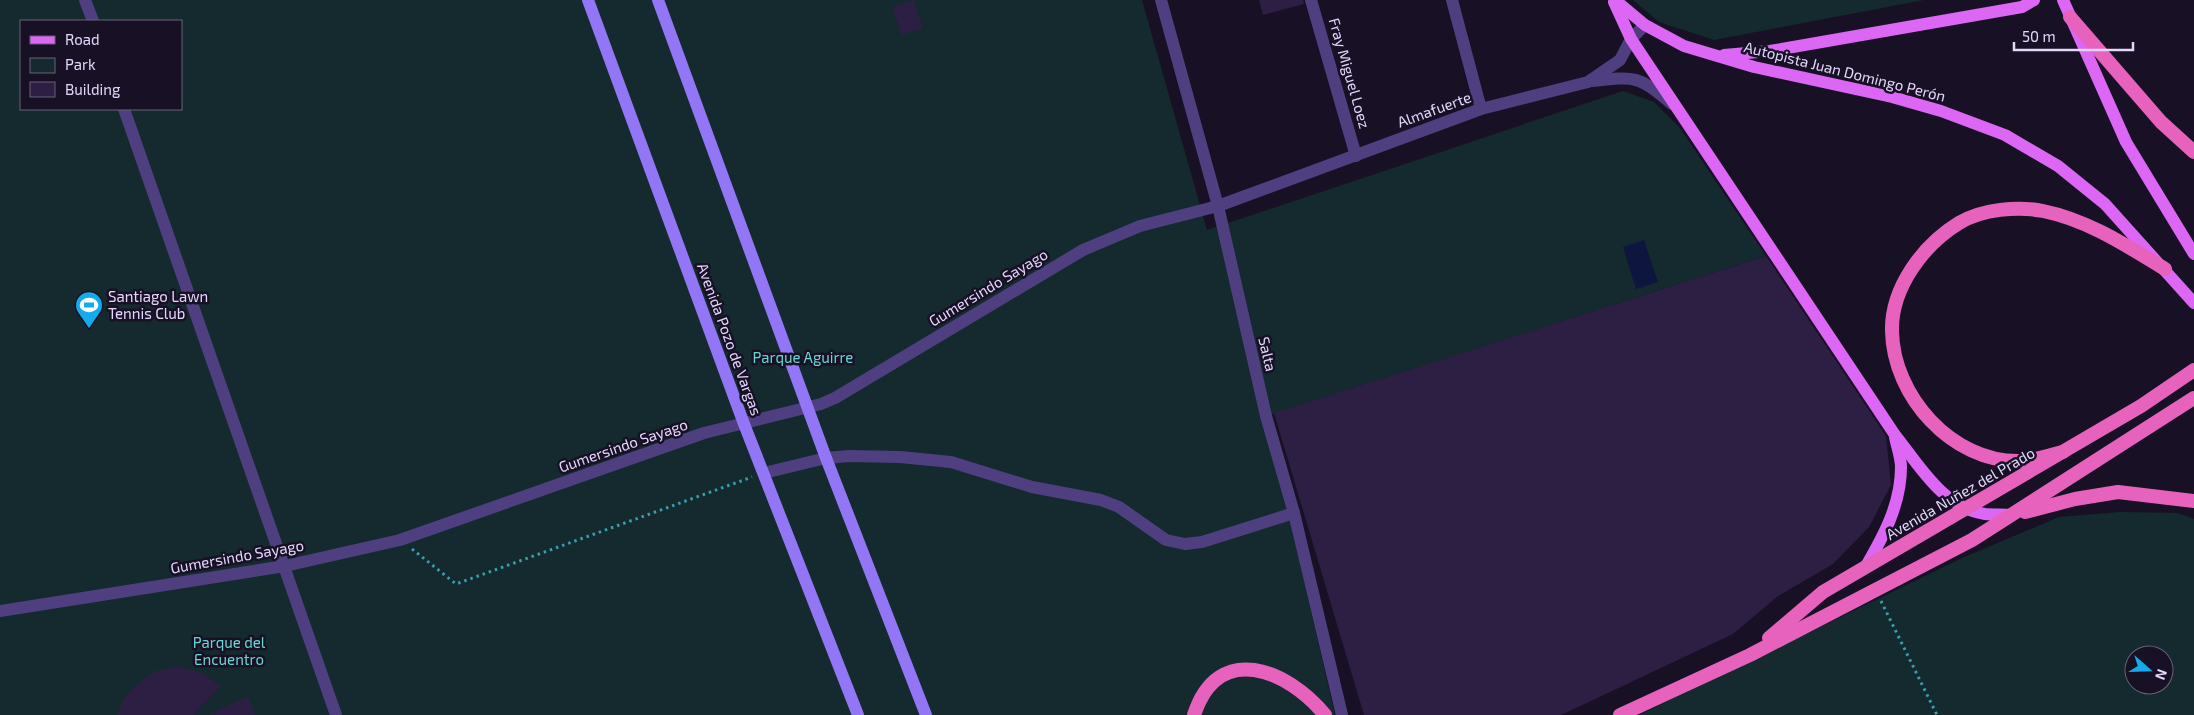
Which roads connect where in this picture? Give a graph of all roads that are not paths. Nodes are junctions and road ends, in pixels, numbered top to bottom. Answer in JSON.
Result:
{"nodes":[{"id":1,"x":85,"y":0,"type":"edge"},
{"id":2,"x":588,"y":0,"type":"edge"},
{"id":3,"x":658,"y":0,"type":"edge"},
{"id":4,"x":1161,"y":0,"type":"edge"},
{"id":5,"x":1312,"y":0,"type":"edge"},
{"id":6,"x":1452,"y":0,"type":"edge"},
{"id":7,"x":1614,"y":0,"type":"edge"},
{"id":8,"x":2034,"y":0,"type":"edge"},
{"id":9,"x":2063,"y":0,"type":"edge"},
{"id":10,"x":2070,"y":17,"type":"junction"},
{"id":11,"x":93,"y":20,"type":"edge"},
{"id":12,"x":1645,"y":25,"type":"junction"},
{"id":13,"x":1631,"y":39,"type":"junction"},
{"id":14,"x":1716,"y":56,"type":"junction"},
{"id":15,"x":1588,"y":82,"type":"junction"},
{"id":16,"x":1677,"y":108,"type":"junction"},
{"id":17,"x":1481,"y":109,"type":"junction"},
{"id":18,"x":124,"y":110,"type":"edge"},
{"id":19,"x":2194,"y":152,"type":"edge"},
{"id":20,"x":1356,"y":156,"type":"junction"},
{"id":21,"x":1218,"y":206,"type":"junction"},
{"id":22,"x":2194,"y":254,"type":"edge"},
{"id":23,"x":2165,"y":269,"type":"junction"},
{"id":24,"x":2194,"y":302,"type":"edge"},
{"id":25,"x":2194,"y":370,"type":"edge"},
{"id":26,"x":2194,"y":398,"type":"edge"},
{"id":27,"x":808,"y":408,"type":"junction"},
{"id":28,"x":744,"y":424,"type":"junction"},
{"id":29,"x":1895,"y":435,"type":"junction"},
{"id":30,"x":2063,"y":452,"type":"junction"},
{"id":31,"x":826,"y":458,"type":"junction"},
{"id":32,"x":764,"y":473,"type":"junction"},
{"id":33,"x":2194,"y":501,"type":"edge"},
{"id":34,"x":1967,"y":508,"type":"junction"},
{"id":35,"x":1294,"y":513,"type":"junction"},
{"id":36,"x":2012,"y":515,"type":"junction"},
{"id":37,"x":285,"y":566,"type":"junction"},
{"id":38,"x":1865,"y":568,"type":"junction"},
{"id":39,"x":0,"y":611,"type":"edge"},
{"id":40,"x":1750,"y":655,"type":"junction"},
{"id":41,"x":336,"y":715,"type":"edge"},
{"id":42,"x":858,"y":715,"type":"edge"},
{"id":43,"x":926,"y":715,"type":"edge"},
{"id":44,"x":1194,"y":715,"type":"edge"},
{"id":45,"x":1324,"y":715,"type":"edge"},
{"id":46,"x":1342,"y":715,"type":"edge"},
{"id":47,"x":1620,"y":715,"type":"edge"}],
"edges":[{"from":1,"to":11,"type":"street"},
{"from":2,"to":28,"type":"main road","name":"Avenida Pozo de Vargas"},
{"from":3,"to":27,"type":"main road"},
{"from":4,"to":21,"type":"street","name":"Salta"},
{"from":5,"to":20,"type":"street","name":"Fray Miguel Loez"},
{"from":6,"to":17,"type":"street"},
{"from":7,"to":12,"type":"main road","name":"Autopista Juan Domingo Perón"},
{"from":7,"to":13,"type":"main road"},
{"from":8,"to":14,"type":"main road"},
{"from":9,"to":10,"type":"main road"},
{"from":10,"to":19,"type":"highway"},
{"from":10,"to":22,"type":"main road"},
{"from":12,"to":13,"type":"street","name":"Almafuerte"},
{"from":12,"to":14,"type":"main road","name":"Autopista Juan Domingo Perón"},
{"from":13,"to":15,"type":"street","name":"Almafuerte"},
{"from":13,"to":16,"type":"main road"},
{"from":14,"to":23,"type":"main road","name":"Autopista Juan Domingo Perón"},
{"from":15,"to":16,"type":"street"},
{"from":15,"to":17,"type":"street","name":"Almafuerte"},
{"from":16,"to":29,"type":"main road"},
{"from":17,"to":20,"type":"street","name":"Almafuerte"},
{"from":18,"to":37,"type":"street"},
{"from":20,"to":21,"type":"street","name":"Almafuerte"},
{"from":21,"to":27,"type":"street","name":"Gumersindo Sayago"},
{"from":21,"to":35,"type":"street","name":"Salta"},
{"from":23,"to":24,"type":"main road","name":"Autopista Juan Domingo Perón"},
{"from":23,"to":30,"type":"highway"},
{"from":25,"to":30,"type":"highway","name":"Avenida Nuñez del Prado"},
{"from":26,"to":36,"type":"highway","name":"Avenida Nuñez del Prado"},
{"from":27,"to":28,"type":"street","name":"Gumersindo Sayago"},
{"from":27,"to":31,"type":"main road"},
{"from":28,"to":32,"type":"main road","name":"Avenida Pozo de Vargas"},
{"from":28,"to":37,"type":"street","name":"Gumersindo Sayago"},
{"from":29,"to":34,"type":"main road"},
{"from":29,"to":38,"type":"main road"},
{"from":30,"to":34,"type":"highway","name":"Avenida Nuñez del Prado"},
{"from":31,"to":32,"type":"street"},
{"from":31,"to":35,"type":"street"},
{"from":31,"to":43,"type":"main road"},
{"from":32,"to":42,"type":"main road","name":"Avenida Pozo de Vargas"},
{"from":33,"to":36,"type":"highway"},
{"from":34,"to":36,"type":"main road"},
{"from":34,"to":38,"type":"highway","name":"Avenida Nuñez del Prado"},
{"from":35,"to":46,"type":"street","name":"Salta"},
{"from":36,"to":40,"type":"highway","name":"Avenida Nuñez del Prado"},
{"from":37,"to":39,"type":"street","name":"Gumersindo Sayago"},
{"from":37,"to":41,"type":"street"},
{"from":38,"to":40,"type":"highway","name":"Avenida Nuñez del Prado"},
{"from":40,"to":47,"type":"highway","name":"Avenida Nuñez del Prado"},
{"from":44,"to":45,"type":"highway"}]}
